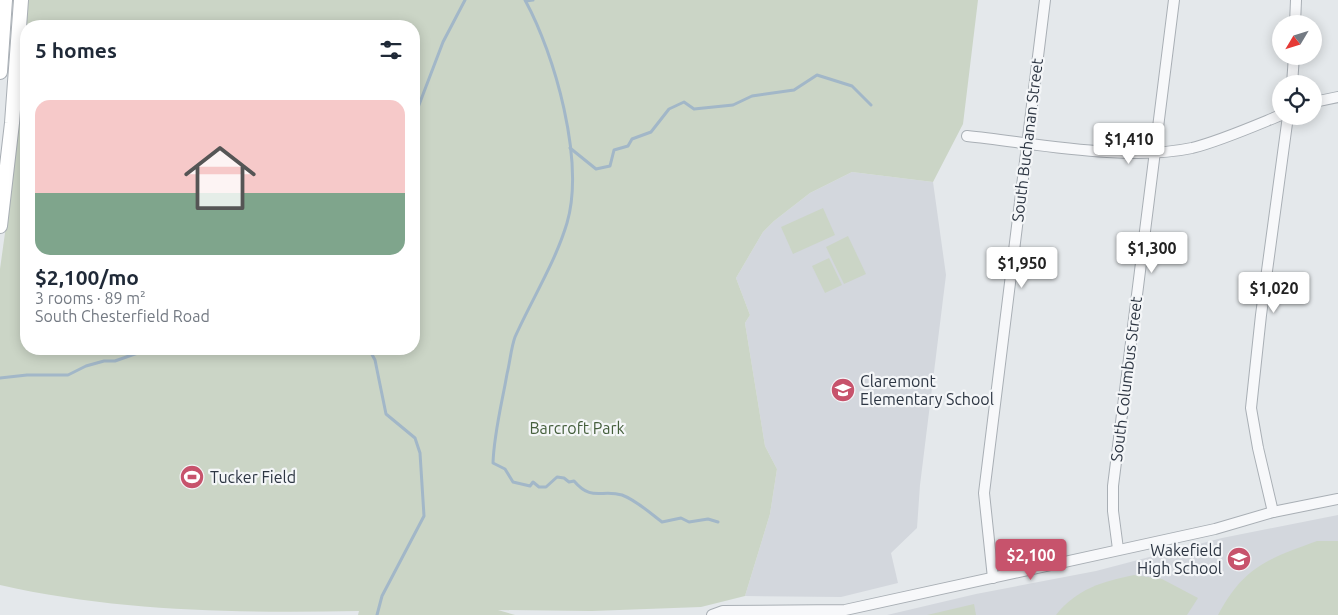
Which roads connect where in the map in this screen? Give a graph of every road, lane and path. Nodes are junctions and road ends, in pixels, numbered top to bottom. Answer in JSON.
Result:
{"nodes":[{"id":1,"x":5,"y":0,"type":"edge"},
{"id":2,"x":21,"y":0,"type":"edge"},
{"id":3,"x":1044,"y":0,"type":"edge"},
{"id":4,"x":1174,"y":0,"type":"edge"},
{"id":5,"x":1296,"y":0,"type":"edge"},
{"id":6,"x":1295,"y":15,"type":"edge"},
{"id":7,"x":0,"y":72,"type":"edge"},
{"id":8,"x":1338,"y":96,"type":"edge"},
{"id":9,"x":1322,"y":100,"type":"edge"},
{"id":10,"x":1272,"y":117,"type":"edge"},
{"id":11,"x":1287,"y":125,"type":"edge"},
{"id":12,"x":967,"y":136,"type":"dead end"},
{"id":13,"x":1027,"y":142,"type":"junction"},
{"id":14,"x":1156,"y":151,"type":"junction"},
{"id":15,"x":0,"y":226,"type":"edge"},
{"id":16,"x":1338,"y":499,"type":"edge"},
{"id":17,"x":1273,"y":512,"type":"junction"},
{"id":18,"x":1118,"y":549,"type":"junction"},
{"id":19,"x":993,"y":578,"type":"junction"},
{"id":20,"x":712,"y":615,"type":"edge"}],
"edges":[{"from":1,"to":7,"type":"main road"},
{"from":2,"to":15,"type":"main road"},
{"from":3,"to":13,"type":"street","name":"South Buchanan Street"},
{"from":4,"to":14,"type":"street","name":"South Columbus Street"},
{"from":5,"to":6,"type":"street"},
{"from":8,"to":9,"type":"street"},
{"from":10,"to":14,"type":"street"},
{"from":11,"to":17,"type":"street"},
{"from":12,"to":13,"type":"street"},
{"from":13,"to":14,"type":"street"},
{"from":13,"to":19,"type":"street","name":"South Buchanan Street"},
{"from":14,"to":18,"type":"street","name":"South Columbus Street"},
{"from":16,"to":17,"type":"street"},
{"from":17,"to":18,"type":"street"},
{"from":18,"to":19,"type":"street"},
{"from":19,"to":20,"type":"street"}]}
